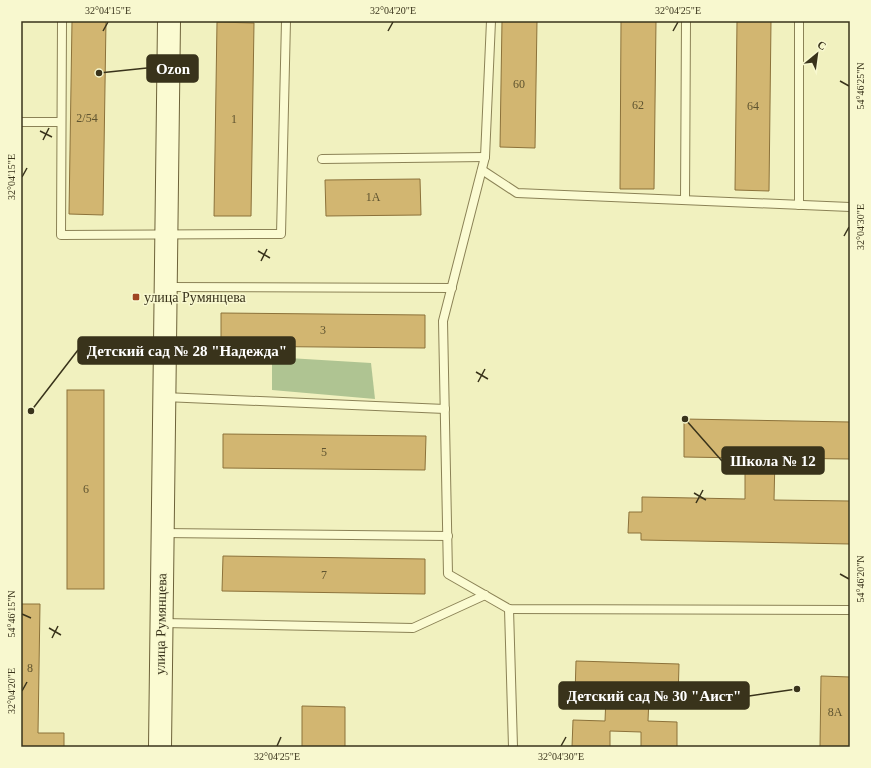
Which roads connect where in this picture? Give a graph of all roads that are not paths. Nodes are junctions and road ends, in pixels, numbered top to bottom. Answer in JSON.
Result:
{"nodes":[{"id":1,"x":62,"y":21,"type":"edge"},
{"id":2,"x":169,"y":21,"type":"edge"},
{"id":3,"x":286,"y":21,"type":"edge"},
{"id":4,"x":491,"y":21,"type":"edge"},
{"id":5,"x":686,"y":21,"type":"edge"},
{"id":6,"x":799,"y":21,"type":"edge"},
{"id":7,"x":21,"y":122,"type":"edge"},
{"id":8,"x":61,"y":122,"type":"junction"},
{"id":9,"x":486,"y":157,"type":"junction"},
{"id":10,"x":322,"y":159,"type":"dead end"},
{"id":11,"x":482,"y":170,"type":"junction"},
{"id":12,"x":685,"y":200,"type":"junction"},
{"id":13,"x":799,"y":205,"type":"junction"},
{"id":14,"x":850,"y":207,"type":"edge"},
{"id":15,"x":166,"y":234,"type":"junction"},
{"id":16,"x":166,"y":287,"type":"junction"},
{"id":17,"x":452,"y":288,"type":"junction"},
{"id":18,"x":164,"y":397,"type":"junction"},
{"id":19,"x":445,"y":409,"type":"junction"},
{"id":20,"x":163,"y":533,"type":"junction"},
{"id":21,"x":448,"y":536,"type":"junction"},
{"id":22,"x":485,"y":596,"type":"junction"},
{"id":23,"x":510,"y":609,"type":"junction"},
{"id":24,"x":850,"y":610,"type":"edge"},
{"id":25,"x":161,"y":623,"type":"junction"},
{"id":26,"x":160,"y":747,"type":"edge"},
{"id":27,"x":513,"y":747,"type":"edge"}],
"edges":[{"from":1,"to":8,"type":"lane"},
{"from":2,"to":15,"type":"main road","name":"улица Румянцева"},
{"from":3,"to":15,"type":"lane"},
{"from":4,"to":9,"type":"lane"},
{"from":5,"to":12,"type":"lane"},
{"from":6,"to":13,"type":"lane"},
{"from":7,"to":8,"type":"lane"},
{"from":8,"to":15,"type":"lane"},
{"from":9,"to":10,"type":"lane"},
{"from":9,"to":11,"type":"lane"},
{"from":11,"to":12,"type":"lane"},
{"from":11,"to":17,"type":"lane"},
{"from":12,"to":13,"type":"lane"},
{"from":13,"to":14,"type":"lane"},
{"from":15,"to":16,"type":"main road","name":"улица Румянцева"},
{"from":16,"to":17,"type":"lane"},
{"from":16,"to":18,"type":"main road","name":"улица Румянцева"},
{"from":17,"to":19,"type":"lane"},
{"from":18,"to":19,"type":"lane"},
{"from":18,"to":20,"type":"main road","name":"улица Румянцева"},
{"from":19,"to":21,"type":"lane"},
{"from":20,"to":21,"type":"lane"},
{"from":20,"to":25,"type":"main road","name":"улица Румянцева"},
{"from":21,"to":22,"type":"lane"},
{"from":22,"to":23,"type":"lane"},
{"from":22,"to":25,"type":"lane"},
{"from":23,"to":24,"type":"lane"},
{"from":23,"to":27,"type":"lane"},
{"from":25,"to":26,"type":"main road","name":"улица Румянцева"}]}
